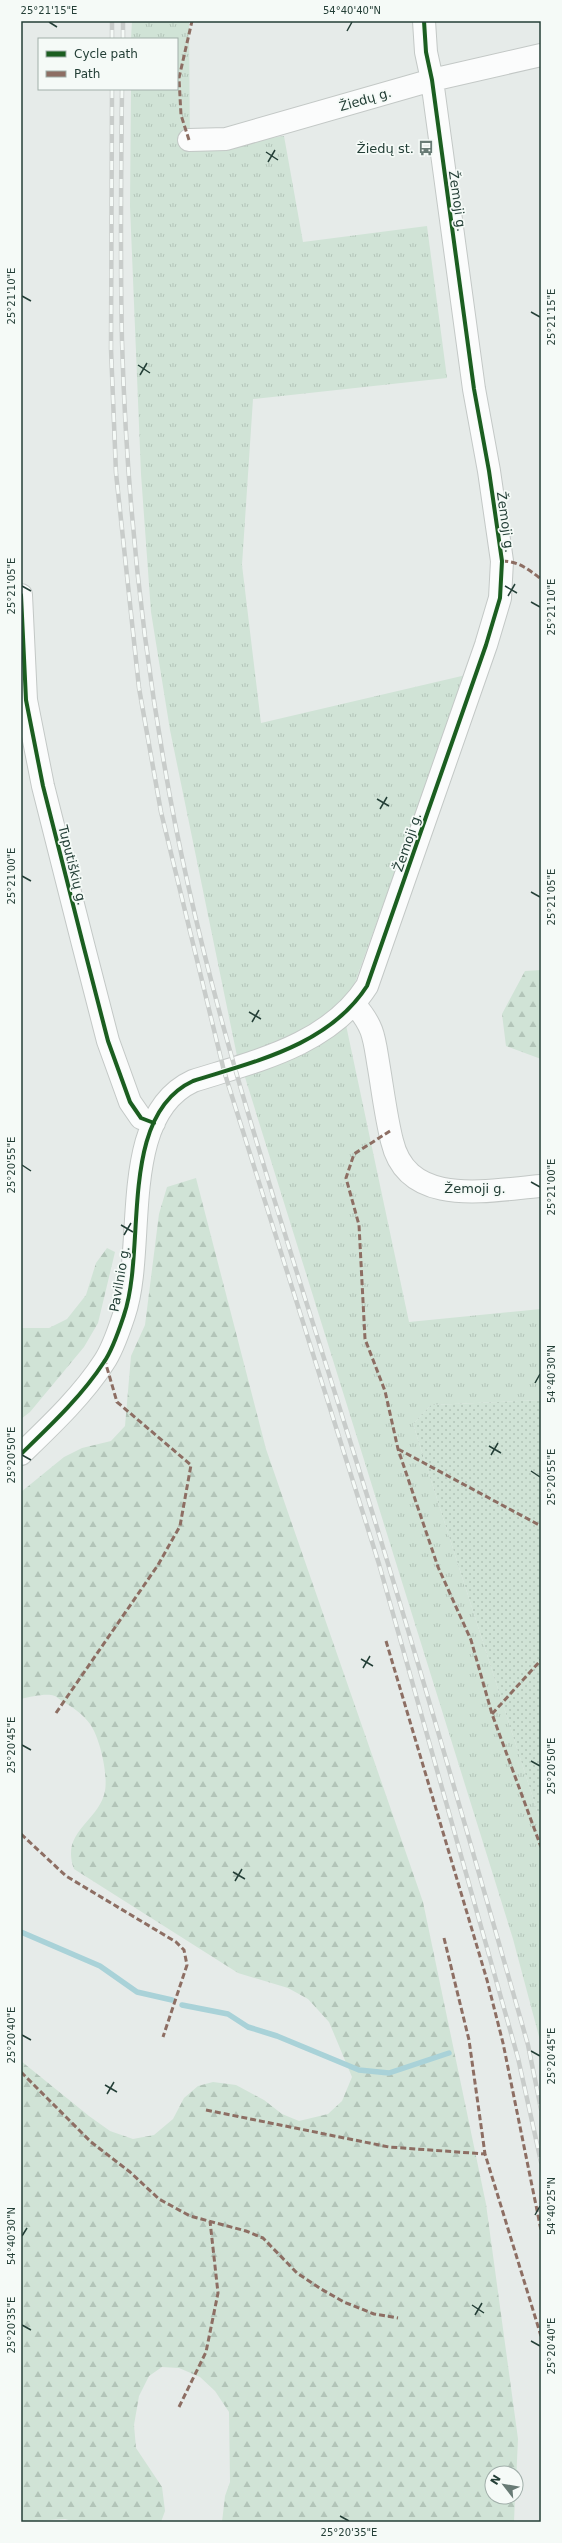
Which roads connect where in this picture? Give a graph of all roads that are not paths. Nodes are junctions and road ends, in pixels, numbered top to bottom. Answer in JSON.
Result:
{"nodes":[{"id":1,"x":424,"y":21,"type":"edge"},
{"id":2,"x":541,"y":55,"type":"edge"},
{"id":3,"x":432,"y":80,"type":"junction"},
{"id":4,"x":189,"y":140,"type":"dead end"},
{"id":5,"x":21,"y":595,"type":"edge"},
{"id":6,"x":355,"y":1004,"type":"junction"},
{"id":7,"x":154,"y":1123,"type":"junction"},
{"id":8,"x":541,"y":1186,"type":"edge"},
{"id":9,"x":21,"y":1454,"type":"edge"}],
"edges":[{"from":1,"to":3,"type":"street","name":"Žemoji g."},
{"from":2,"to":3,"type":"street","name":"Žiedų g."},
{"from":3,"to":4,"type":"street","name":"Žiedų g."},
{"from":3,"to":6,"type":"street","name":"Žemoji g."},
{"from":5,"to":7,"type":"street","name":"Tuputiškių g."},
{"from":6,"to":7,"type":"street","name":"Pavilnio g."},
{"from":6,"to":8,"type":"street","name":"Žemoji g."},
{"from":7,"to":9,"type":"street","name":"Pavilnio g."}]}
